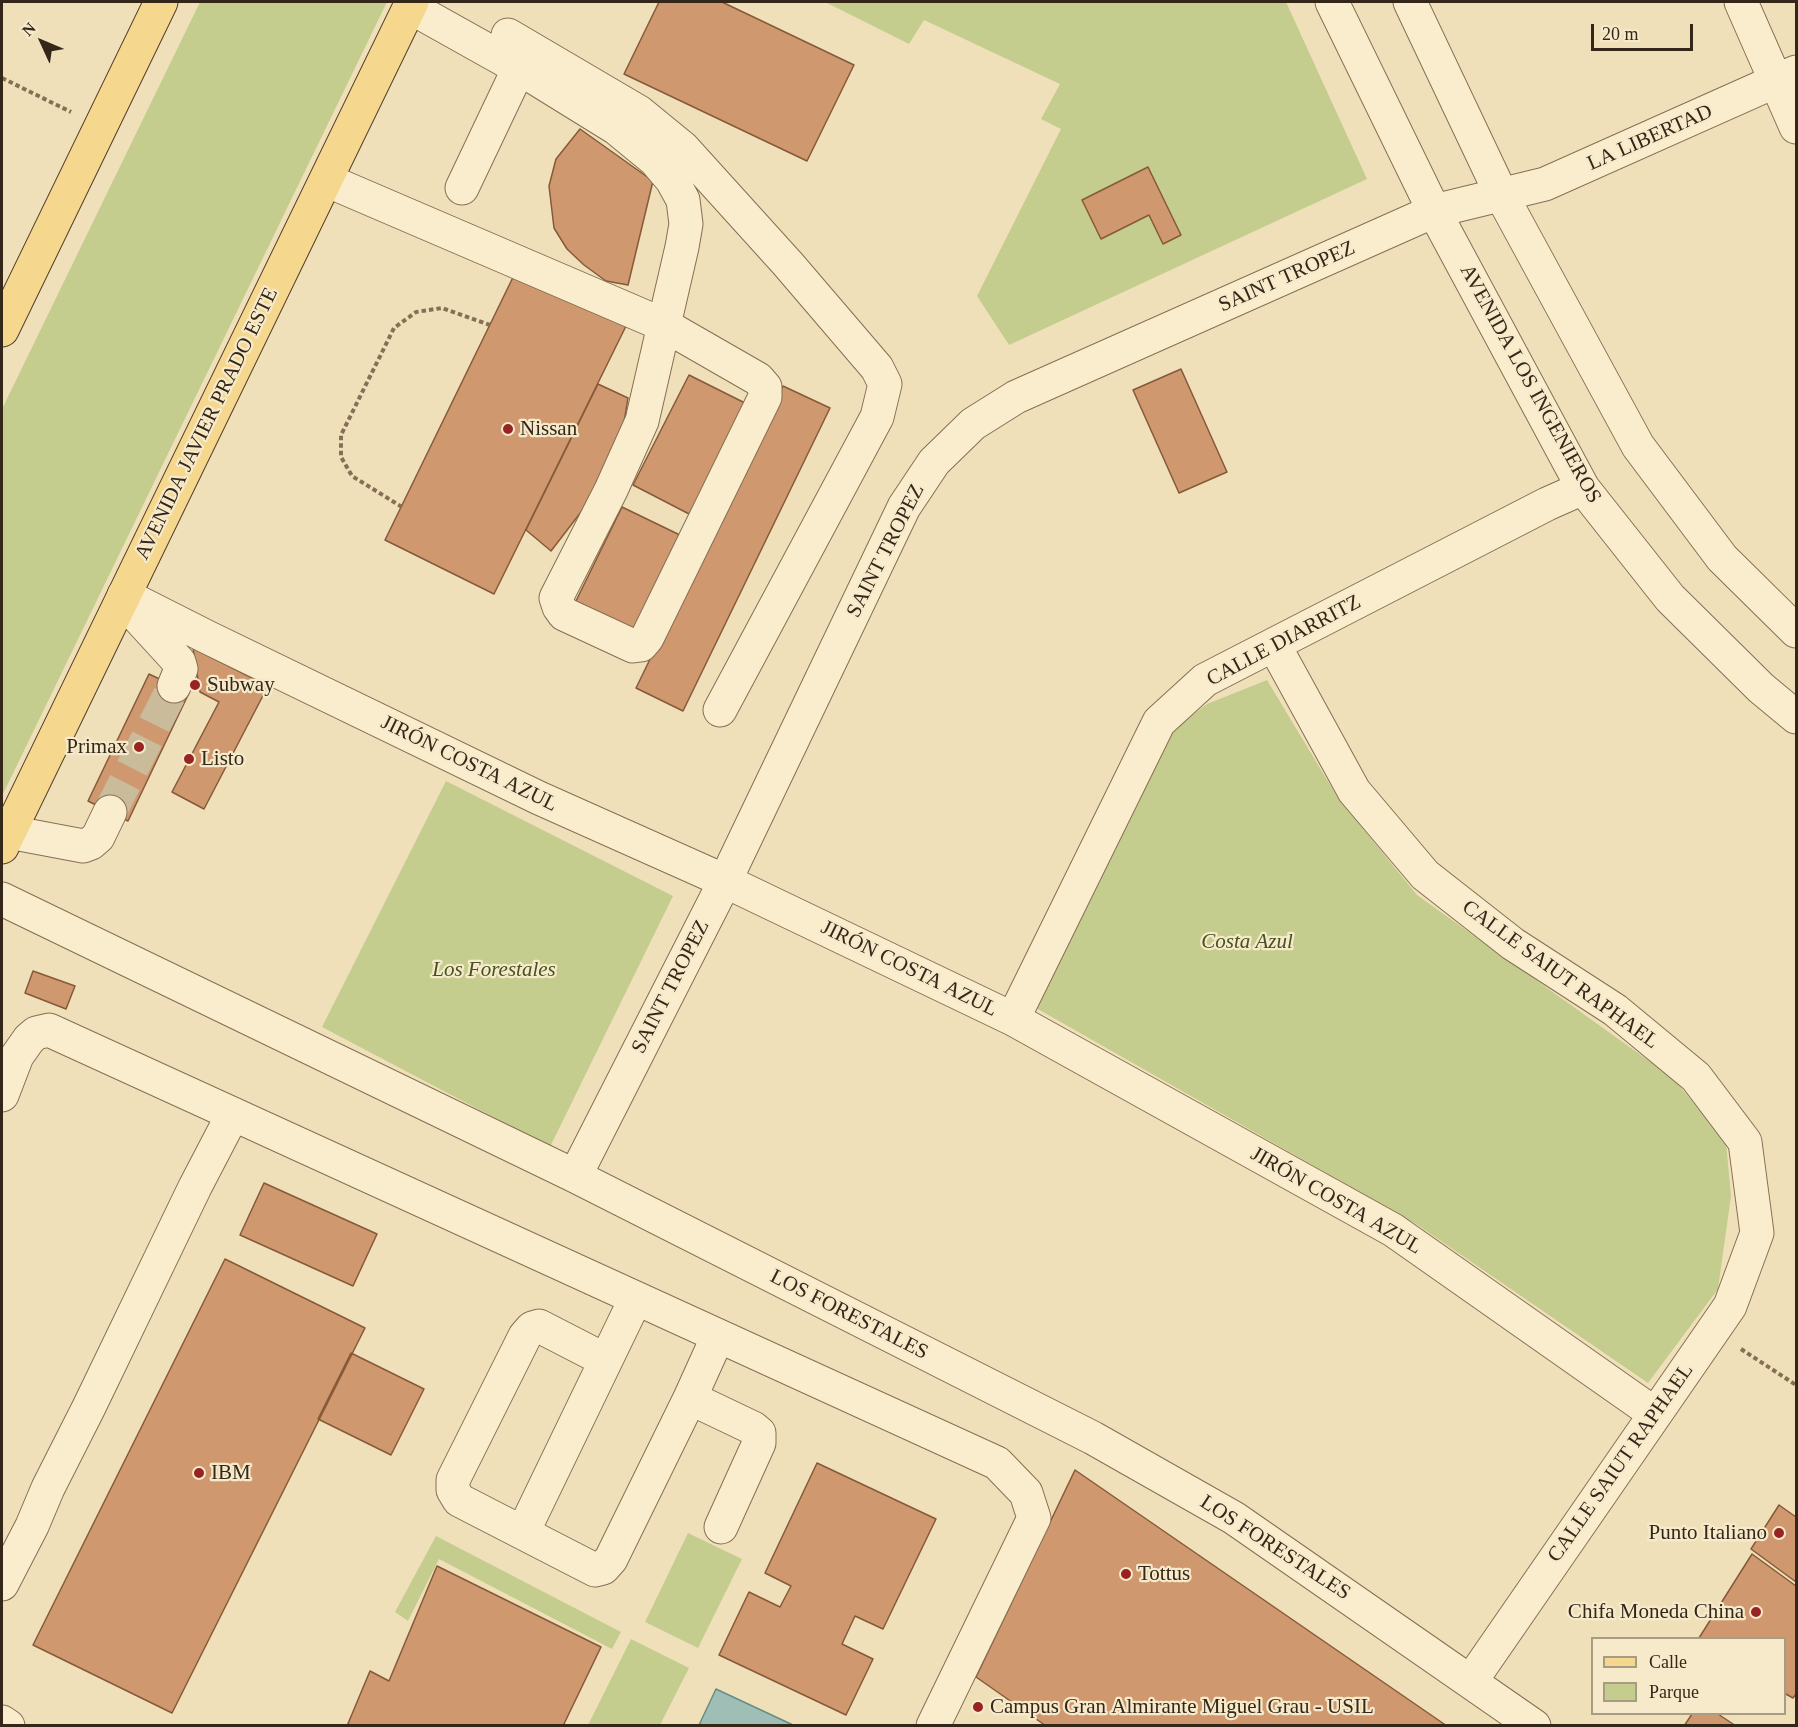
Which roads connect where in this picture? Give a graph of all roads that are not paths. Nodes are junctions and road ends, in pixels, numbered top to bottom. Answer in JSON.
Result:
{"nodes":[{"id":1,"x":161,"y":2,"type":"edge"},
{"id":2,"x":447,"y":2,"type":"edge"},
{"id":3,"x":1332,"y":2,"type":"edge"},
{"id":4,"x":1410,"y":2,"type":"edge"},
{"id":5,"x":1741,"y":2,"type":"edge"},
{"id":6,"x":411,"y":4,"type":"edge"},
{"id":7,"x":524,"y":57,"type":"junction"},
{"id":8,"x":1787,"y":77,"type":"edge"},
{"id":9,"x":1797,"y":127,"type":"edge"},
{"id":10,"x":326,"y":180,"type":"junction"},
{"id":11,"x":462,"y":188,"type":"dead end"},
{"id":12,"x":1502,"y":196,"type":"junction"},
{"id":13,"x":1434,"y":212,"type":"junction"},
{"id":14,"x":664,"y":325,"type":"junction"},
{"id":15,"x":2,"y":330,"type":"edge"},
{"id":16,"x":1583,"y":488,"type":"junction"},
{"id":17,"x":123,"y":597,"type":"junction"},
{"id":18,"x":1797,"y":631,"type":"edge"},
{"id":19,"x":1274,"y":645,"type":"junction"},
{"id":20,"x":174,"y":686,"type":"tunnel mouth"},
{"id":21,"x":720,"y":710,"type":"dead end"},
{"id":22,"x":1797,"y":717,"type":"edge"},
{"id":23,"x":110,"y":812,"type":"tunnel mouth"},
{"id":24,"x":5,"y":840,"type":"edge"},
{"id":25,"x":725,"y":881,"type":"junction"},
{"id":26,"x":2,"y":899,"type":"edge"},
{"id":27,"x":1013,"y":1018,"type":"junction"},
{"id":28,"x":2,"y":1095,"type":"edge"},
{"id":29,"x":233,"y":1114,"type":"junction"},
{"id":30,"x":575,"y":1176,"type":"junction"},
{"id":31,"x":636,"y":1298,"type":"junction"},
{"id":32,"x":718,"y":1336,"type":"junction"},
{"id":33,"x":605,"y":1360,"type":"junction"},
{"id":34,"x":690,"y":1398,"type":"junction"},
{"id":35,"x":1655,"y":1414,"type":"junction"},
{"id":36,"x":721,"y":1527,"type":"dead end"},
{"id":37,"x":523,"y":1533,"type":"junction"},
{"id":38,"x":8,"y":1571,"type":"edge"},
{"id":39,"x":1471,"y":1681,"type":"junction"},
{"id":40,"x":2,"y":1722,"type":"edge"},
{"id":41,"x":8,"y":1725,"type":"edge"},
{"id":42,"x":933,"y":1725,"type":"edge"},
{"id":43,"x":1534,"y":1725,"type":"edge"}],
"edges":[{"from":1,"to":15,"type":"main road"},
{"from":2,"to":7,"type":"street"},
{"from":3,"to":13,"type":"street","name":"AVENIDA LOS INGENIEROS"},
{"from":4,"to":12,"type":"street"},
{"from":5,"to":8,"type":"street"},
{"from":6,"to":7,"type":"street"},
{"from":6,"to":10,"type":"main road","name":"AVENIDA JAVIER PRADO ESTE"},
{"from":7,"to":11,"type":"street"},
{"from":7,"to":14,"type":"street"},
{"from":7,"to":21,"type":"street"},
{"from":8,"to":9,"type":"street"},
{"from":8,"to":12,"type":"street","name":"LA LIBERTAD"},
{"from":10,"to":14,"type":"street"},
{"from":10,"to":17,"type":"main road","name":"AVENIDA JAVIER PRADO ESTE"},
{"from":12,"to":13,"type":"street","name":"SAINT TROPEZ"},
{"from":12,"to":18,"type":"street"},
{"from":13,"to":16,"type":"street","name":"AVENIDA LOS INGENIEROS"},
{"from":13,"to":25,"type":"street","name":"SAINT TROPEZ"},
{"from":14,"to":14,"type":"street"},
{"from":16,"to":19,"type":"street","name":"CALLE DIARRITZ"},
{"from":16,"to":22,"type":"street","name":"AVENIDA LOS INGENIEROS"},
{"from":17,"to":20,"type":"street"},
{"from":17,"to":24,"type":"main road","name":"AVENIDA JAVIER PRADO ESTE"},
{"from":17,"to":25,"type":"street","name":"JIRÓN COSTA AZUL"},
{"from":19,"to":27,"type":"street","name":"CALLE DIARRITZ"},
{"from":19,"to":35,"type":"street","name":"CALLE SAIUT RAPHAEL"},
{"from":23,"to":24,"type":"street"},
{"from":25,"to":27,"type":"street","name":"JIRÓN COSTA AZUL"},
{"from":25,"to":30,"type":"street","name":"SAINT TROPEZ"},
{"from":26,"to":30,"type":"street","name":"LOS FORESTALES"},
{"from":27,"to":35,"type":"street","name":"JIRÓN COSTA AZUL"},
{"from":28,"to":29,"type":"street"},
{"from":29,"to":31,"type":"street"},
{"from":29,"to":38,"type":"street"},
{"from":30,"to":39,"type":"street","name":"LOS FORESTALES"},
{"from":31,"to":32,"type":"street"},
{"from":31,"to":33,"type":"street"},
{"from":32,"to":34,"type":"street"},
{"from":32,"to":42,"type":"street"},
{"from":33,"to":37,"type":"street"},
{"from":33,"to":37,"type":"street"},
{"from":34,"to":36,"type":"street"},
{"from":34,"to":37,"type":"street"},
{"from":35,"to":39,"type":"street","name":"CALLE SAIUT RAPHAEL"},
{"from":39,"to":43,"type":"street","name":"LOS FORESTALES"},
{"from":40,"to":41,"type":"street"}]}
